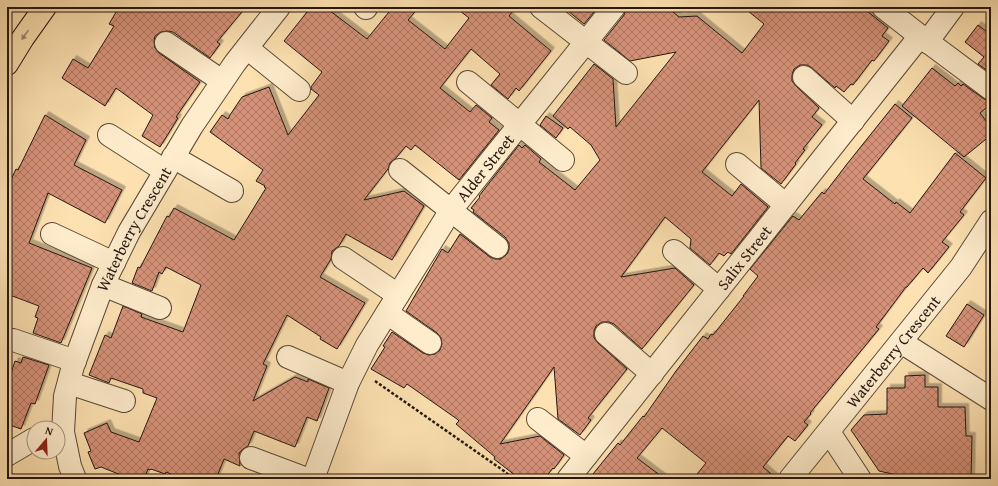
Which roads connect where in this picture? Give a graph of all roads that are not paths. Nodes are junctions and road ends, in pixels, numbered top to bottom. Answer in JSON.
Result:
{"nodes":[{"id":1,"x":45,"y":7,"type":"edge"},
{"id":2,"x":279,"y":7,"type":"edge"},
{"id":3,"x":541,"y":7,"type":"edge"},
{"id":4,"x":614,"y":7,"type":"edge"},
{"id":5,"x":883,"y":7,"type":"edge"},
{"id":6,"x":953,"y":7,"type":"edge"},
{"id":7,"x":923,"y":39,"type":"junction"},
{"id":8,"x":586,"y":42,"type":"junction"},
{"id":9,"x":166,"y":43,"type":"dead end"},
{"id":10,"x":247,"y":48,"type":"junction"},
{"id":11,"x":7,"y":64,"type":"edge"},
{"id":12,"x":626,"y":73,"type":"dead end"},
{"id":13,"x":804,"y":77,"type":"dead end"},
{"id":14,"x":222,"y":81,"type":"junction"},
{"id":15,"x":468,"y":82,"type":"dead end"},
{"id":16,"x":991,"y":89,"type":"edge"},
{"id":17,"x":299,"y":90,"type":"dead end"},
{"id":18,"x":852,"y":121,"type":"junction"},
{"id":19,"x":519,"y":125,"type":"junction"},
{"id":20,"x":109,"y":135,"type":"dead end"},
{"id":21,"x":563,"y":160,"type":"dead end"},
{"id":22,"x":169,"y":164,"type":"junction"},
{"id":23,"x":737,"y":164,"type":"dead end"},
{"id":24,"x":400,"y":170,"type":"dead end"},
{"id":25,"x":232,"y":191,"type":"dead end"},
{"id":26,"x":786,"y":205,"type":"junction"},
{"id":27,"x":451,"y":210,"type":"junction"},
{"id":28,"x":991,"y":221,"type":"edge"},
{"id":29,"x":52,"y":234,"type":"dead end"},
{"id":30,"x":497,"y":247,"type":"dead end"},
{"id":31,"x":674,"y":251,"type":"dead end"},
{"id":32,"x":343,"y":258,"type":"dead end"},
{"id":33,"x":114,"y":263,"type":"junction"},
{"id":34,"x":103,"y":285,"type":"junction"},
{"id":35,"x":719,"y":289,"type":"junction"},
{"id":36,"x":392,"y":304,"type":"junction"},
{"id":37,"x":160,"y":308,"type":"dead end"},
{"id":38,"x":606,"y":334,"type":"dead end"},
{"id":39,"x":13,"y":340,"type":"dead end"},
{"id":40,"x":430,"y":342,"type":"dead end"},
{"id":41,"x":901,"y":342,"type":"junction"},
{"id":42,"x":288,"y":357,"type":"dead end"},
{"id":43,"x":75,"y":361,"type":"junction"},
{"id":44,"x":652,"y":374,"type":"junction"},
{"id":45,"x":352,"y":375,"type":"junction"},
{"id":46,"x":69,"y":383,"type":"junction"},
{"id":47,"x":991,"y":399,"type":"edge"},
{"id":48,"x":124,"y":401,"type":"dead end"},
{"id":49,"x":538,"y":419,"type":"dead end"},
{"id":50,"x":58,"y":420,"type":"edge"},
{"id":51,"x":829,"y":432,"type":"junction"},
{"id":52,"x":26,"y":444,"type":"edge"},
{"id":53,"x":66,"y":447,"type":"edge"},
{"id":54,"x":7,"y":455,"type":"edge"},
{"id":55,"x":586,"y":456,"type":"junction"},
{"id":56,"x":252,"y":458,"type":"dead end"},
{"id":57,"x":75,"y":479,"type":"edge"},
{"id":58,"x":307,"y":479,"type":"edge"},
{"id":59,"x":313,"y":479,"type":"edge"},
{"id":60,"x":568,"y":479,"type":"edge"},
{"id":61,"x":790,"y":479,"type":"edge"},
{"id":62,"x":860,"y":479,"type":"edge"}],
"edges":[{"from":1,"to":11,"type":"main road","one_way":true},
{"from":2,"to":10,"type":"street","name":"Waterberry Crescent"},
{"from":3,"to":8,"type":"street"},
{"from":4,"to":8,"type":"street","name":"Alder Street"},
{"from":5,"to":7,"type":"street"},
{"from":6,"to":7,"type":"street","name":"Salix Street"},
{"from":7,"to":16,"type":"street"},
{"from":7,"to":18,"type":"street","name":"Salix Street"},
{"from":8,"to":12,"type":"street"},
{"from":8,"to":19,"type":"street","name":"Alder Street"},
{"from":9,"to":14,"type":"street"},
{"from":10,"to":14,"type":"street","name":"Waterberry Crescent"},
{"from":10,"to":17,"type":"street"},
{"from":13,"to":18,"type":"street"},
{"from":14,"to":22,"type":"street","name":"Waterberry Crescent"},
{"from":15,"to":19,"type":"street","name":"Alder Street"},
{"from":18,"to":26,"type":"street","name":"Salix Street"},
{"from":19,"to":21,"type":"street","name":"Alder Street"},
{"from":19,"to":27,"type":"street","name":"Alder Street"},
{"from":20,"to":22,"type":"street"},
{"from":22,"to":25,"type":"street"},
{"from":22,"to":33,"type":"street","name":"Waterberry Crescent"},
{"from":23,"to":26,"type":"street"},
{"from":24,"to":27,"type":"street","name":"Alder Street"},
{"from":26,"to":35,"type":"street","name":"Salix Street"},
{"from":27,"to":30,"type":"street","name":"Alder Street"},
{"from":27,"to":36,"type":"street","name":"Alder Street"},
{"from":28,"to":41,"type":"street","name":"Waterberry Crescent"},
{"from":29,"to":33,"type":"street"},
{"from":31,"to":35,"type":"street"},
{"from":32,"to":36,"type":"street"},
{"from":33,"to":34,"type":"street","name":"Waterberry Crescent"},
{"from":34,"to":37,"type":"street"},
{"from":34,"to":43,"type":"street","name":"Waterberry Crescent"},
{"from":35,"to":44,"type":"street","name":"Salix Street"},
{"from":36,"to":40,"type":"street"},
{"from":36,"to":45,"type":"street","name":"Alder Street"},
{"from":38,"to":44,"type":"street"},
{"from":39,"to":43,"type":"street"},
{"from":41,"to":47,"type":"street"},
{"from":41,"to":51,"type":"street","name":"Waterberry Crescent"},
{"from":42,"to":45,"type":"street"},
{"from":43,"to":46,"type":"street","name":"Waterberry Crescent"},
{"from":44,"to":55,"type":"street","name":"Salix Street"},
{"from":45,"to":59,"type":"street","name":"Alder Street"},
{"from":46,"to":48,"type":"street"},
{"from":46,"to":50,"type":"street","name":"Waterberry Crescent"},
{"from":49,"to":55,"type":"street"},
{"from":51,"to":61,"type":"street","name":"Waterberry Crescent"},
{"from":51,"to":62,"type":"street"},
{"from":52,"to":54,"type":"street"},
{"from":53,"to":57,"type":"street","name":"Waterberry Crescent"},
{"from":55,"to":60,"type":"street","name":"Salix Street"},
{"from":56,"to":58,"type":"street"}]}
